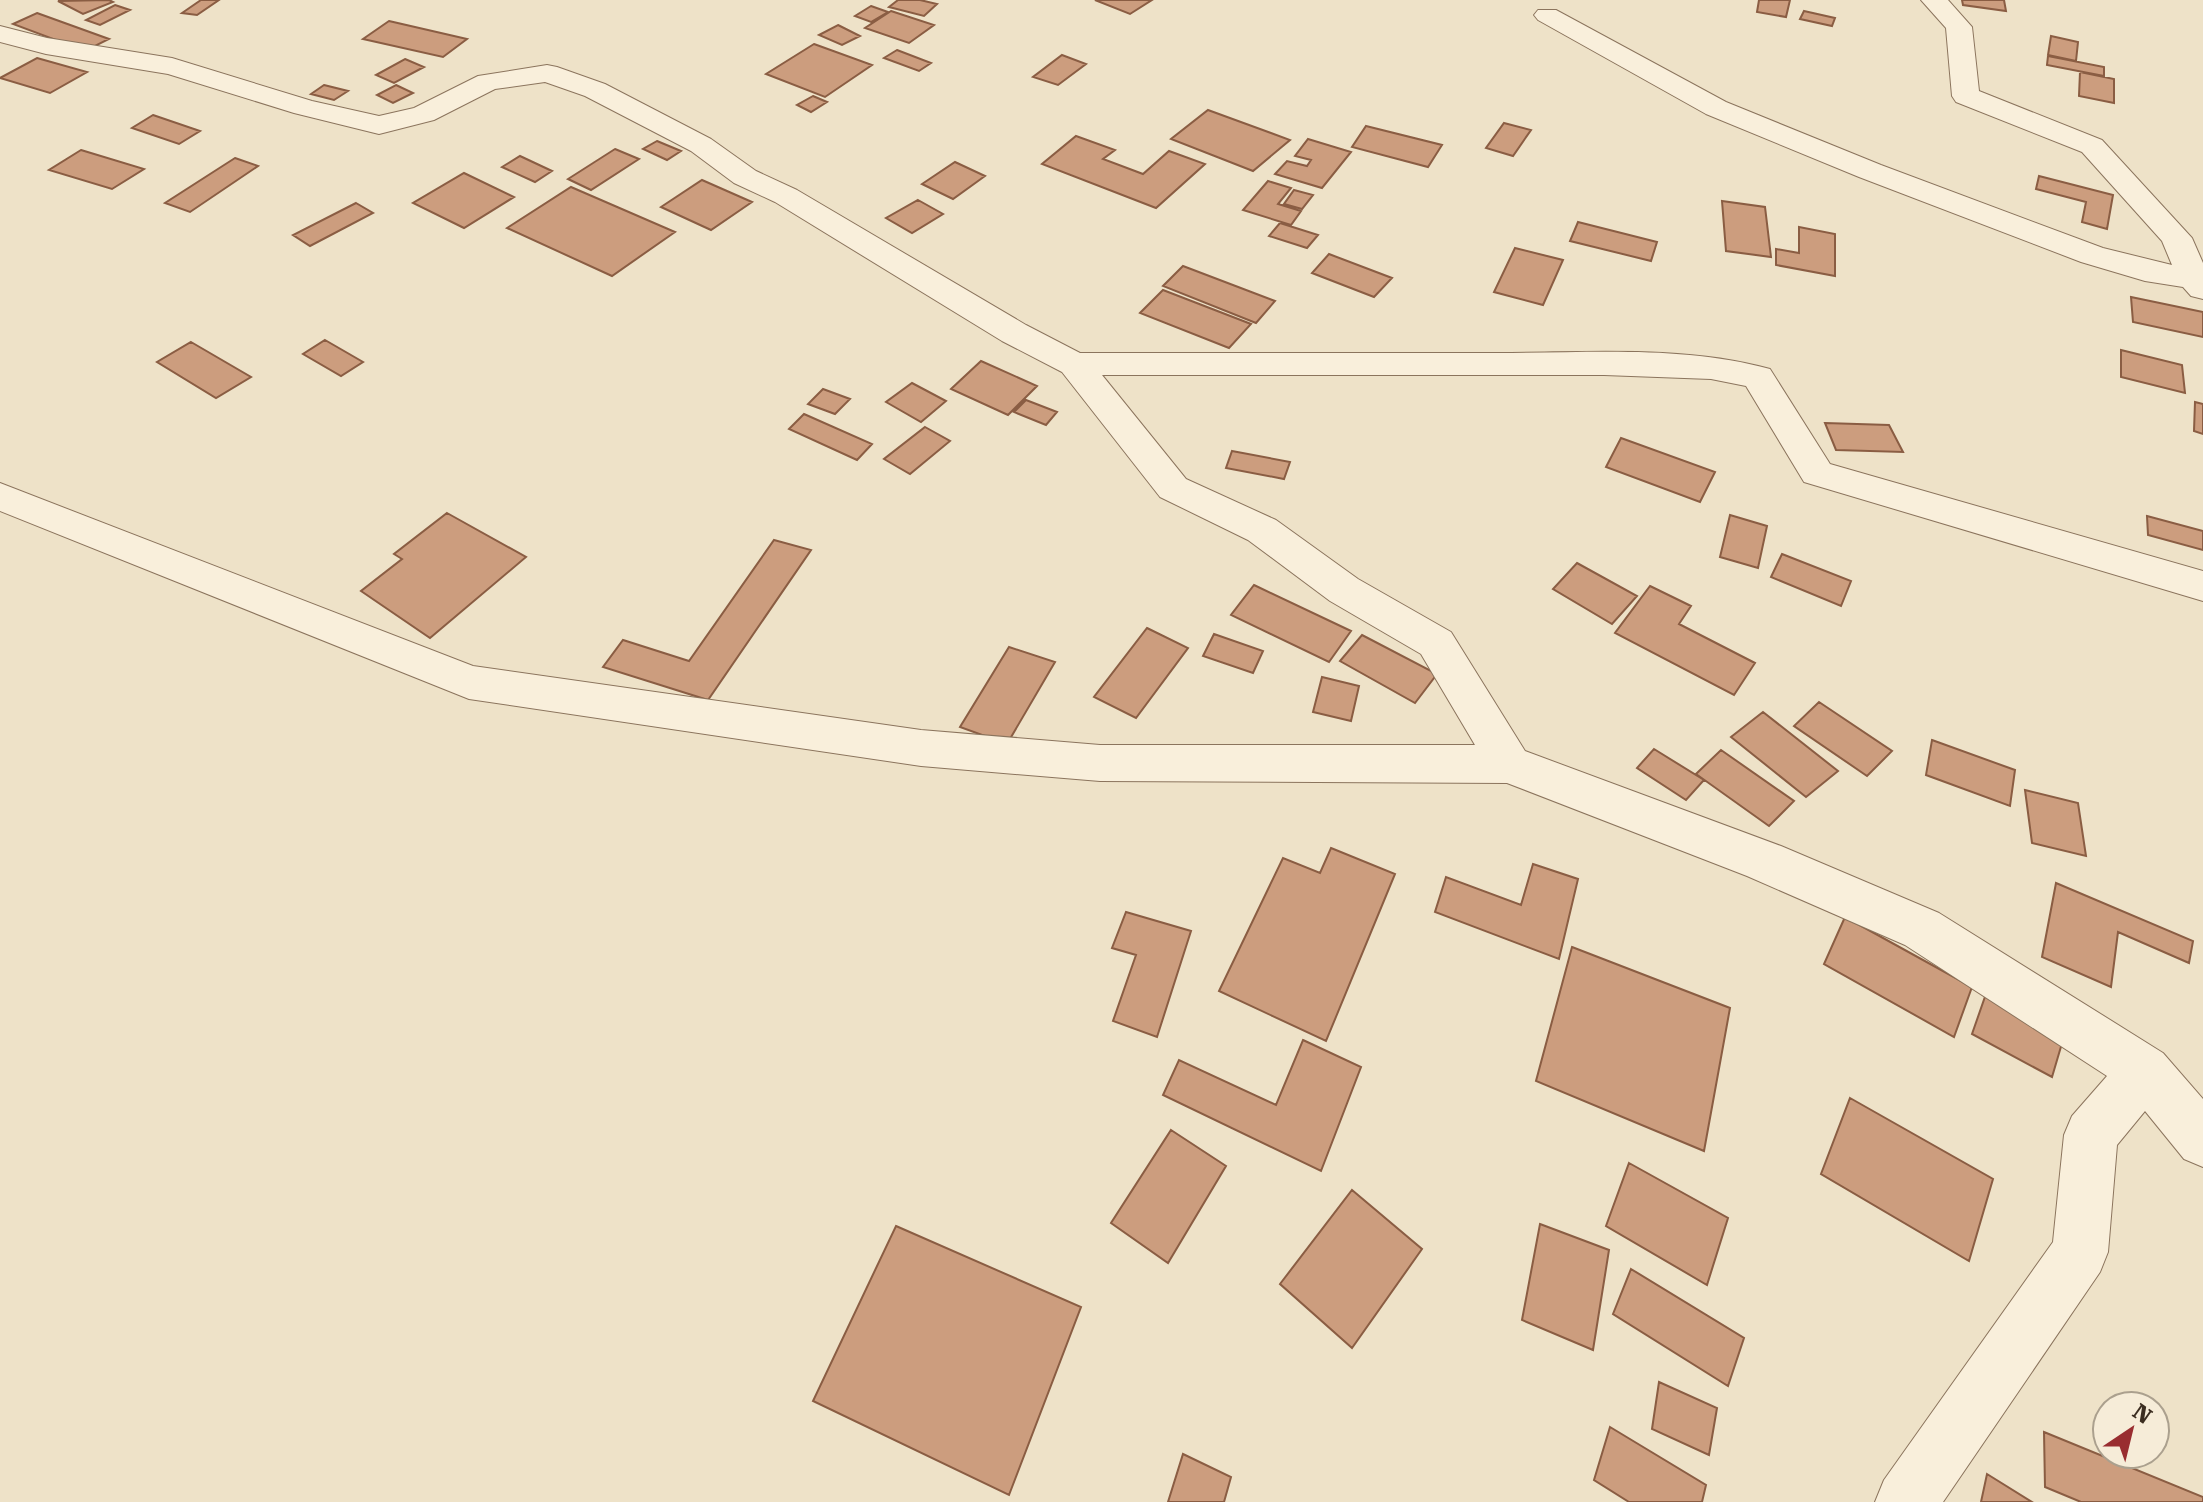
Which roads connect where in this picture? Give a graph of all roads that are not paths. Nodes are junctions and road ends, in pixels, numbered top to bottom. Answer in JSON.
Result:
{"nodes":[{"id":1,"x":1934,"y":0,"type":"edge"},
{"id":2,"x":1547,"y":15,"type":"dead end"},
{"id":3,"x":0,"y":34,"type":"edge"},
{"id":4,"x":2200,"y":283,"type":"edge"},
{"id":5,"x":1074,"y":364,"type":"junction"},
{"id":6,"x":0,"y":496,"type":"edge"},
{"id":7,"x":2203,"y":586,"type":"edge"},
{"id":8,"x":1509,"y":764,"type":"junction"},
{"id":9,"x":2145,"y":1071,"type":"junction"},
{"id":10,"x":2203,"y":1140,"type":"edge"},
{"id":11,"x":1906,"y":1502,"type":"edge"}],
"edges":[{"from":1,"to":4,"type":"street"},
{"from":2,"to":4,"type":"street"},
{"from":3,"to":5,"type":"street"},
{"from":5,"to":7,"type":"street"},
{"from":5,"to":8,"type":"street"},
{"from":6,"to":8,"type":"street"},
{"from":8,"to":9,"type":"street"},
{"from":9,"to":10,"type":"street"},
{"from":9,"to":11,"type":"street"}]}
